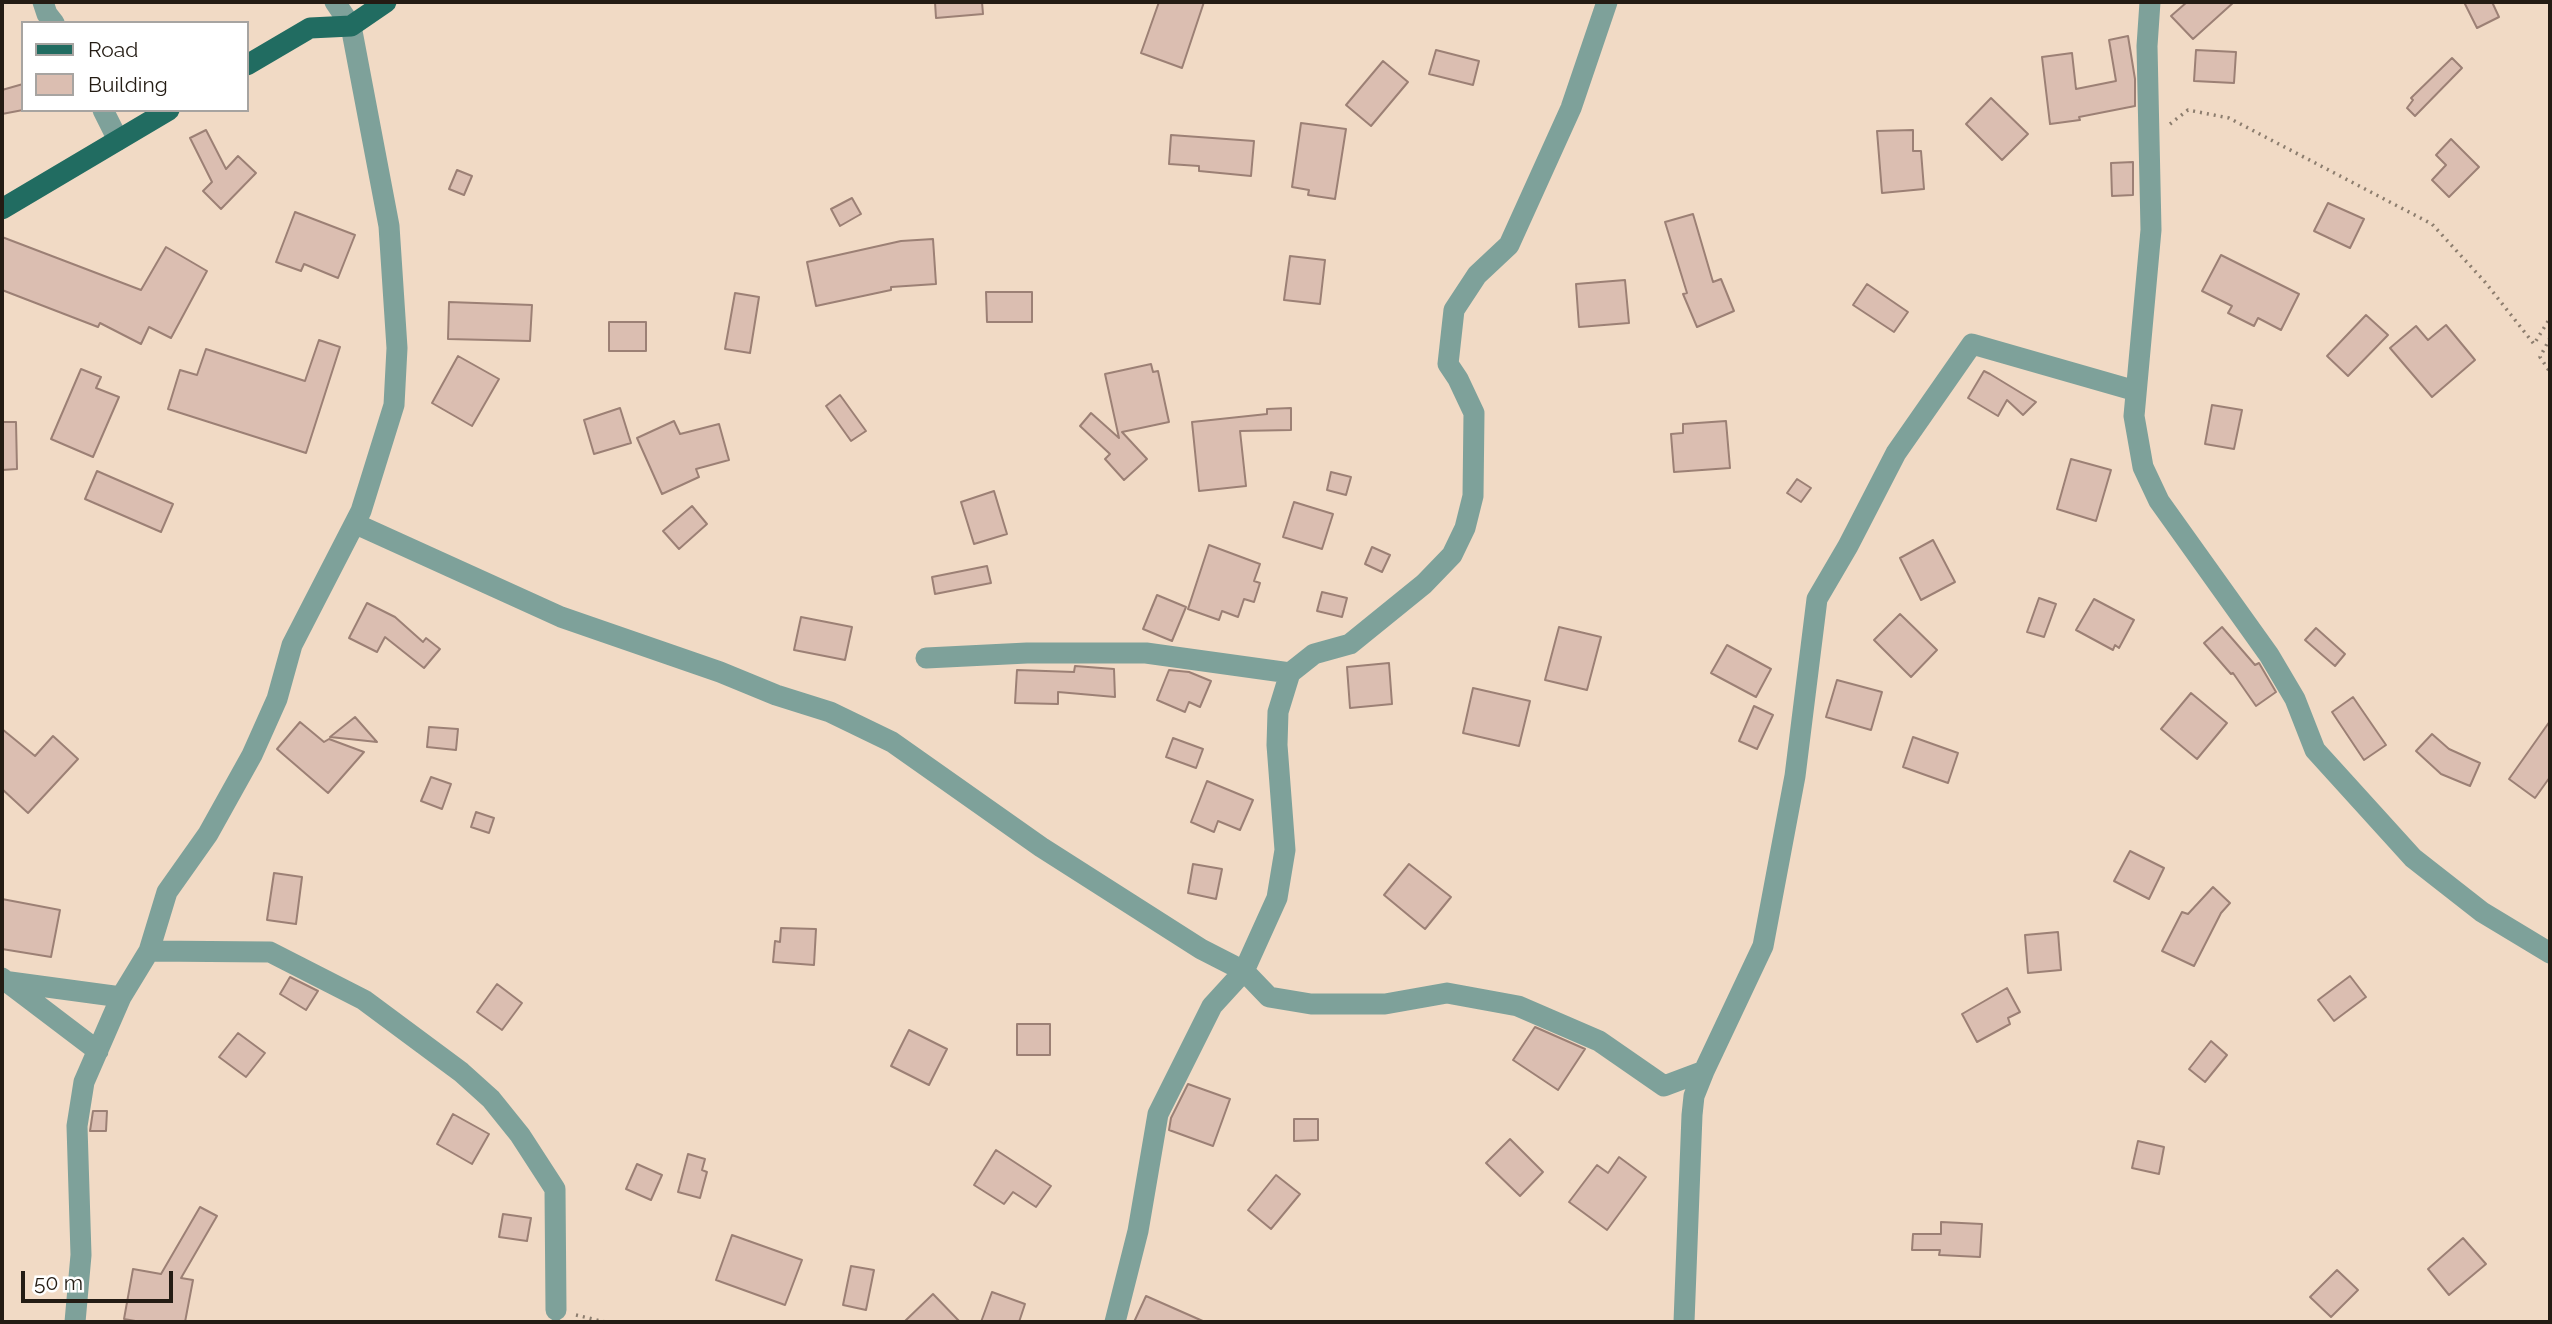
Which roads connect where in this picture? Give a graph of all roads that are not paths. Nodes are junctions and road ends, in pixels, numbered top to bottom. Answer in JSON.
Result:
{"nodes":[{"id":1,"x":43,"y":2,"type":"edge"},
{"id":2,"x":335,"y":2,"type":"edge"},
{"id":3,"x":386,"y":2,"type":"edge"},
{"id":4,"x":1607,"y":2,"type":"edge"},
{"id":5,"x":2150,"y":2,"type":"edge"},
{"id":6,"x":53,"y":21,"type":"edge"},
{"id":7,"x":351,"y":26,"type":"junction"},
{"id":8,"x":248,"y":64,"type":"edge"},
{"id":9,"x":104,"y":112,"type":"edge"},
{"id":10,"x":166,"y":112,"type":"edge"},
{"id":11,"x":118,"y":140,"type":"junction"},
{"id":12,"x":2,"y":209,"type":"edge"},
{"id":13,"x":2136,"y":391,"type":"junction"},
{"id":14,"x":356,"y":524,"type":"junction"},
{"id":15,"x":926,"y":658,"type":"dead end"},
{"id":16,"x":1290,"y":673,"type":"junction"},
{"id":17,"x":149,"y":951,"type":"junction"},
{"id":18,"x":2550,"y":953,"type":"edge"},
{"id":19,"x":1244,"y":971,"type":"junction"},
{"id":20,"x":5,"y":980,"type":"edge"},
{"id":21,"x":121,"y":997,"type":"junction"},
{"id":22,"x":98,"y":1051,"type":"junction"},
{"id":23,"x":1704,"y":1071,"type":"junction"},
{"id":24,"x":556,"y":1310,"type":"road end"},
{"id":25,"x":75,"y":1322,"type":"edge"},
{"id":26,"x":1115,"y":1322,"type":"edge"},
{"id":27,"x":1684,"y":1322,"type":"edge"}],
"edges":[{"from":1,"to":6,"type":"street"},
{"from":2,"to":7,"type":"street"},
{"from":3,"to":7,"type":"main road"},
{"from":4,"to":16,"type":"street"},
{"from":5,"to":13,"type":"street"},
{"from":7,"to":8,"type":"main road"},
{"from":7,"to":14,"type":"street"},
{"from":9,"to":11,"type":"street"},
{"from":10,"to":11,"type":"main road"},
{"from":11,"to":12,"type":"main road"},
{"from":13,"to":18,"type":"street"},
{"from":13,"to":23,"type":"street"},
{"from":14,"to":17,"type":"street"},
{"from":14,"to":19,"type":"street"},
{"from":15,"to":16,"type":"street"},
{"from":16,"to":19,"type":"street"},
{"from":17,"to":21,"type":"street"},
{"from":17,"to":24,"type":"street"},
{"from":19,"to":23,"type":"street"},
{"from":19,"to":26,"type":"street"},
{"from":20,"to":21,"type":"street"},
{"from":20,"to":22,"type":"street"},
{"from":21,"to":22,"type":"street"},
{"from":22,"to":25,"type":"street"},
{"from":23,"to":27,"type":"street"}]}
